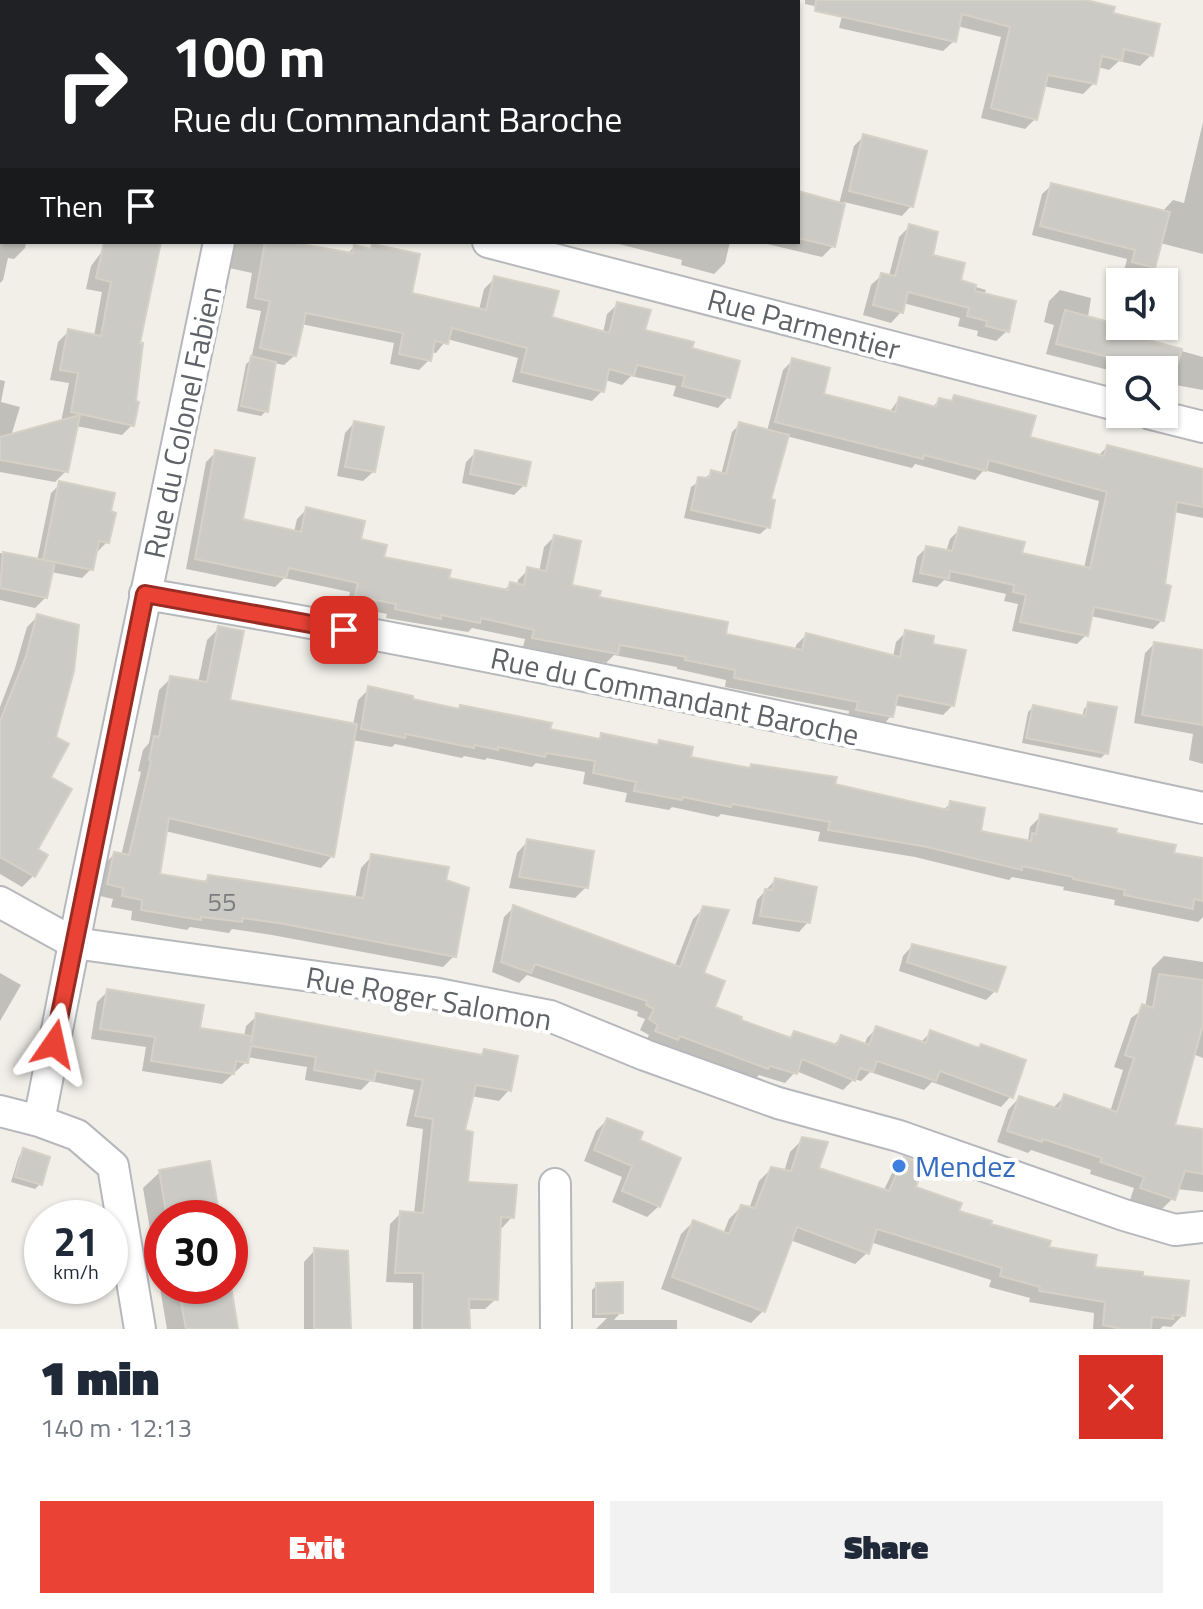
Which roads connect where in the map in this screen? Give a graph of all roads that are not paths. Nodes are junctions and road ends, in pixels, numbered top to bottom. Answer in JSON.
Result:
{"nodes":[{"id":1,"x":219,"y":244,"type":"edge"},
{"id":2,"x":496,"y":244,"type":"edge"},
{"id":3,"x":1106,"y":402,"type":"edge"},
{"id":4,"x":1178,"y":421,"type":"edge"},
{"id":5,"x":1203,"y":427,"type":"edge"},
{"id":6,"x":145,"y":594,"type":"junction"},
{"id":7,"x":1203,"y":808,"type":"edge"},
{"id":8,"x":0,"y":902,"type":"edge"},
{"id":9,"x":74,"y":943,"type":"junction"},
{"id":10,"x":0,"y":1111,"type":"edge"},
{"id":11,"x":39,"y":1121,"type":"junction"},
{"id":12,"x":555,"y":1184,"type":"dead end"},
{"id":13,"x":1203,"y":1227,"type":"edge"},
{"id":14,"x":140,"y":1329,"type":"edge"},
{"id":15,"x":556,"y":1329,"type":"edge"}],
"edges":[{"from":1,"to":6,"type":"street","name":"Rue du Colonel Fabien"},
{"from":2,"to":3,"type":"street","name":"Rue Parmentier"},
{"from":4,"to":5,"type":"street"},
{"from":6,"to":7,"type":"street","name":"Rue du Commandant Baroche"},
{"from":6,"to":9,"type":"street","name":"Rue du Colonel Fabien"},
{"from":8,"to":9,"type":"street","name":"Rue Roger Salomon"},
{"from":9,"to":11,"type":"street","name":"Rue du Colonel Fabien"},
{"from":9,"to":13,"type":"street","name":"Rue Roger Salomon"},
{"from":10,"to":11,"type":"street"},
{"from":11,"to":14,"type":"street"},
{"from":12,"to":15,"type":"street"}]}
